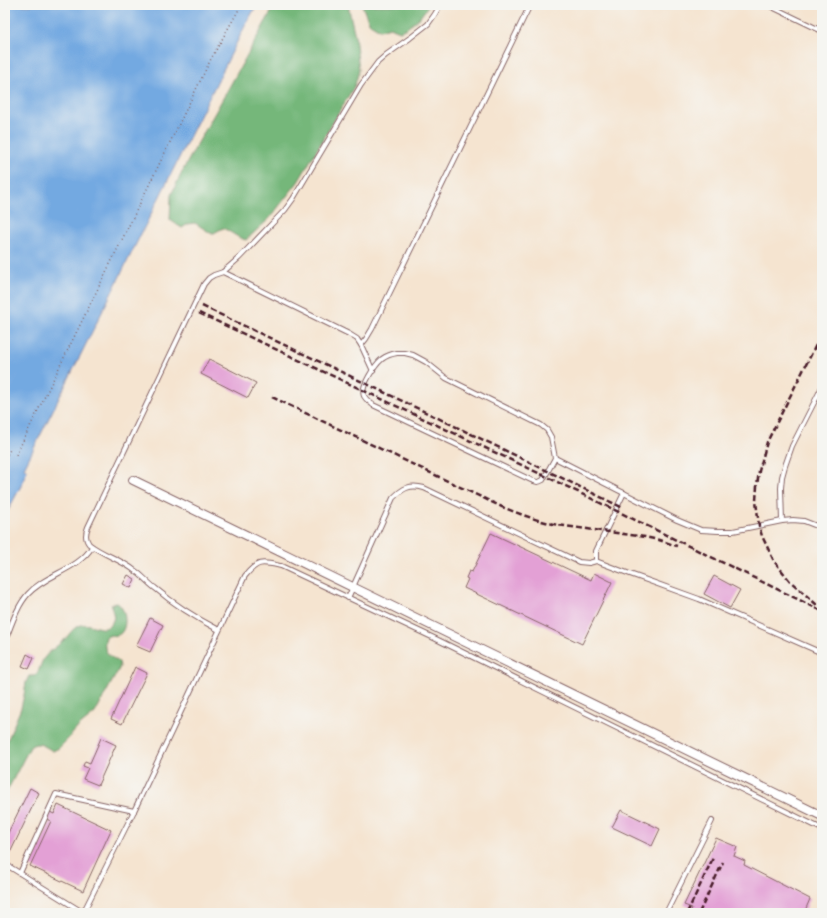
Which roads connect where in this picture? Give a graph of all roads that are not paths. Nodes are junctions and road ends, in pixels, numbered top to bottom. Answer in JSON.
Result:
{"nodes":[{"id":1,"x":440,"y":5,"type":"edge"},
{"id":2,"x":530,"y":5,"type":"edge"},
{"id":3,"x":768,"y":5,"type":"edge"},
{"id":4,"x":822,"y":31,"type":"edge"},
{"id":5,"x":223,"y":272,"type":"junction"},
{"id":6,"x":361,"y":345,"type":"junction"},
{"id":7,"x":373,"y":371,"type":"junction"},
{"id":8,"x":822,"y":387,"type":"edge"},
{"id":9,"x":555,"y":458,"type":"junction"},
{"id":10,"x":133,"y":480,"type":"dead end"},
{"id":11,"x":624,"y":494,"type":"junction"},
{"id":12,"x":782,"y":521,"type":"junction"},
{"id":13,"x":822,"y":528,"type":"edge"},
{"id":14,"x":92,"y":547,"type":"junction"},
{"id":15,"x":596,"y":561,"type":"junction"},
{"id":16,"x":321,"y":586,"type":"junction"},
{"id":17,"x":353,"y":587,"type":"junction"},
{"id":18,"x":319,"y":590,"type":"dead end"},
{"id":19,"x":348,"y":598,"type":"junction"},
{"id":20,"x":219,"y":630,"type":"junction"},
{"id":21,"x":5,"y":641,"type":"edge"},
{"id":22,"x":822,"y":653,"type":"edge"},
{"id":23,"x":134,"y":811,"type":"junction"},
{"id":24,"x":822,"y":816,"type":"edge"},
{"id":25,"x":712,"y":821,"type":"dead end"},
{"id":26,"x":822,"y":828,"type":"edge"},
{"id":27,"x":5,"y":864,"type":"edge"},
{"id":28,"x":20,"y":873,"type":"junction"},
{"id":29,"x":83,"y":913,"type":"edge"},
{"id":30,"x":666,"y":913,"type":"edge"}],
"edges":[{"from":1,"to":5,"type":"lane"},
{"from":2,"to":6,"type":"lane"},
{"from":3,"to":4,"type":"lane"},
{"from":5,"to":6,"type":"lane"},
{"from":5,"to":14,"type":"lane"},
{"from":6,"to":7,"type":"lane"},
{"from":7,"to":9,"type":"lane"},
{"from":7,"to":9,"type":"lane"},
{"from":8,"to":12,"type":"lane"},
{"from":9,"to":11,"type":"lane"},
{"from":10,"to":17,"type":"street"},
{"from":11,"to":12,"type":"lane"},
{"from":11,"to":15,"type":"lane"},
{"from":12,"to":13,"type":"lane"},
{"from":14,"to":20,"type":"lane"},
{"from":14,"to":21,"type":"lane"},
{"from":15,"to":17,"type":"lane"},
{"from":15,"to":22,"type":"lane"},
{"from":16,"to":18,"type":"lane"},
{"from":16,"to":19,"type":"lane"},
{"from":16,"to":20,"type":"lane"},
{"from":17,"to":19,"type":"lane"},
{"from":17,"to":24,"type":"street"},
{"from":19,"to":26,"type":"lane"},
{"from":20,"to":23,"type":"lane"},
{"from":23,"to":28,"type":"lane"},
{"from":23,"to":29,"type":"lane"},
{"from":25,"to":30,"type":"lane"},
{"from":27,"to":28,"type":"lane"},
{"from":28,"to":29,"type":"lane"}]}
